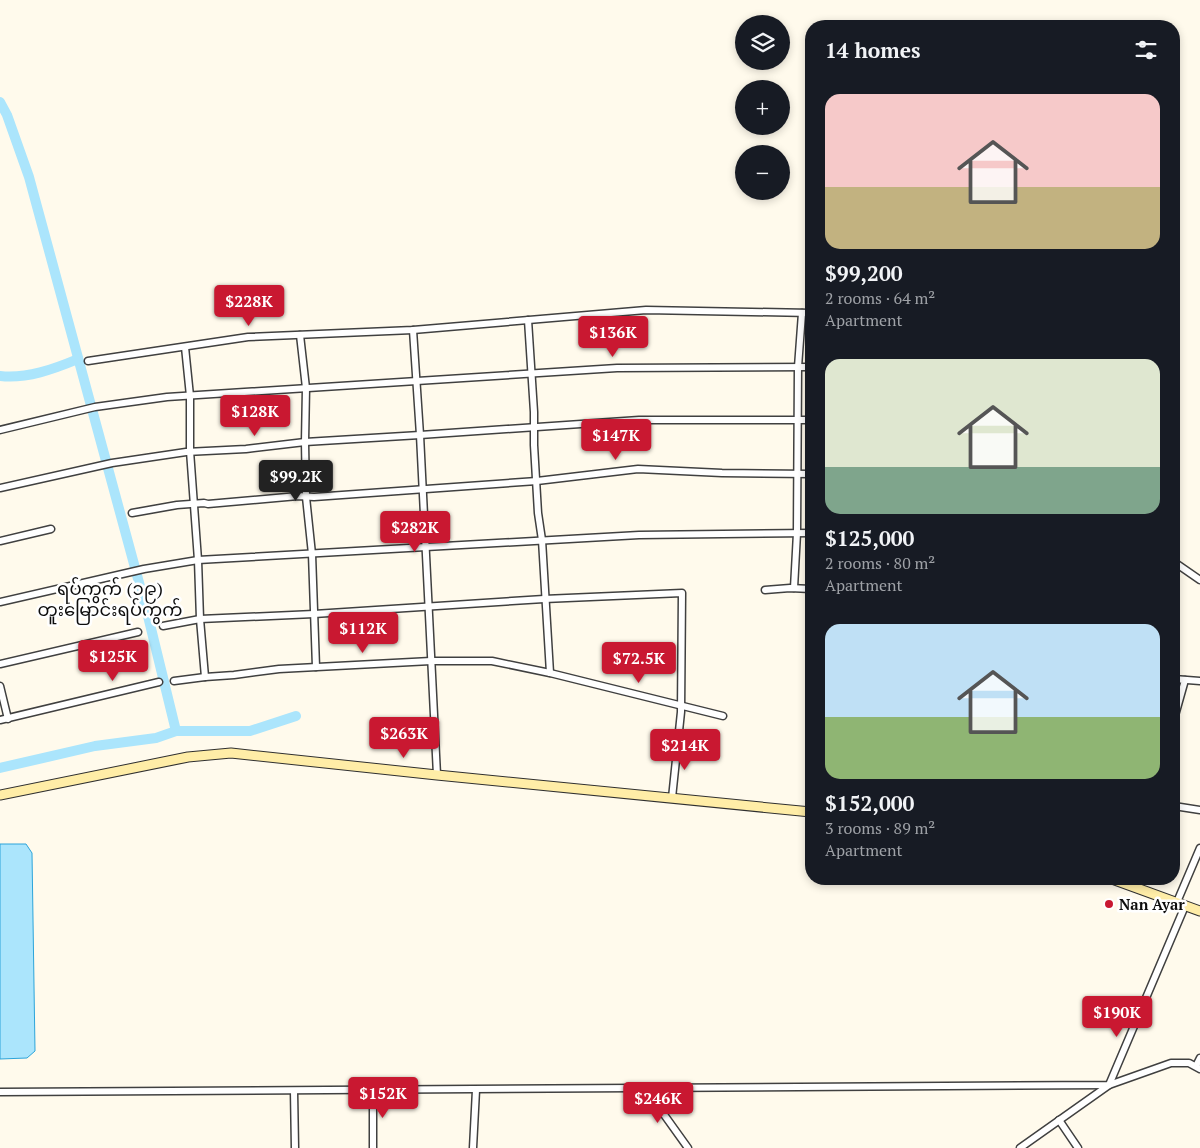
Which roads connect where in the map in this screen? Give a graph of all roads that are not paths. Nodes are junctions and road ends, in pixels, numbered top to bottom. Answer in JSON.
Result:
{"nodes":[{"id":1,"x":802,"y":312,"type":"junction"},
{"id":2,"x":805,"y":312,"type":"edge"},
{"id":3,"x":528,"y":320,"type":"junction"},
{"id":4,"x":413,"y":330,"type":"junction"},
{"id":5,"x":300,"y":335,"type":"junction"},
{"id":6,"x":185,"y":347,"type":"junction"},
{"id":7,"x":88,"y":361,"type":"dead end"},
{"id":8,"x":805,"y":367,"type":"edge"},
{"id":9,"x":798,"y":368,"type":"junction"},
{"id":10,"x":532,"y":374,"type":"junction"},
{"id":11,"x":416,"y":381,"type":"junction"},
{"id":12,"x":306,"y":388,"type":"junction"},
{"id":13,"x":190,"y":396,"type":"junction"},
{"id":14,"x":797,"y":420,"type":"junction"},
{"id":15,"x":805,"y":420,"type":"edge"},
{"id":16,"x":535,"y":427,"type":"junction"},
{"id":17,"x":0,"y":430,"type":"edge"},
{"id":18,"x":420,"y":435,"type":"junction"},
{"id":19,"x":305,"y":442,"type":"junction"},
{"id":20,"x":190,"y":451,"type":"junction"},
{"id":21,"x":797,"y":474,"type":"junction"},
{"id":22,"x":805,"y":474,"type":"edge"},
{"id":23,"x":537,"y":481,"type":"junction"},
{"id":24,"x":0,"y":488,"type":"edge"},
{"id":25,"x":422,"y":490,"type":"junction"},
{"id":26,"x":306,"y":497,"type":"junction"},
{"id":27,"x":193,"y":504,"type":"junction"},
{"id":28,"x":132,"y":513,"type":"dead end"},
{"id":29,"x":51,"y":530,"type":"dead end"},
{"id":30,"x":797,"y":533,"type":"junction"},
{"id":31,"x":805,"y":533,"type":"edge"},
{"id":32,"x":542,"y":540,"type":"junction"},
{"id":33,"x":0,"y":542,"type":"edge"},
{"id":34,"x":426,"y":547,"type":"junction"},
{"id":35,"x":312,"y":554,"type":"junction"},
{"id":36,"x":198,"y":560,"type":"junction"},
{"id":37,"x":1180,"y":566,"type":"edge"},
{"id":38,"x":1200,"y":580,"type":"edge"},
{"id":39,"x":794,"y":588,"type":"junction"},
{"id":40,"x":805,"y":589,"type":"edge"},
{"id":41,"x":765,"y":590,"type":"dead end"},
{"id":42,"x":544,"y":599,"type":"junction"},
{"id":43,"x":0,"y":602,"type":"edge"},
{"id":44,"x":428,"y":606,"type":"junction"},
{"id":45,"x":314,"y":614,"type":"junction"},
{"id":46,"x":200,"y":619,"type":"junction"},
{"id":47,"x":163,"y":626,"type":"dead end"},
{"id":48,"x":138,"y":632,"type":"dead end"},
{"id":49,"x":431,"y":661,"type":"junction"},
{"id":50,"x":0,"y":664,"type":"edge"},
{"id":51,"x":316,"y":667,"type":"junction"},
{"id":52,"x":550,"y":673,"type":"junction"},
{"id":53,"x":205,"y":677,"type":"junction"},
{"id":54,"x":1180,"y":680,"type":"edge"},
{"id":55,"x":1185,"y":680,"type":"junction"},
{"id":56,"x":174,"y":681,"type":"dead end"},
{"id":57,"x":1200,"y":681,"type":"edge"},
{"id":58,"x":158,"y":682,"type":"dead end"},
{"id":59,"x":0,"y":686,"type":"edge"},
{"id":60,"x":1180,"y":698,"type":"edge"},
{"id":61,"x":680,"y":705,"type":"junction"},
{"id":62,"x":723,"y":716,"type":"dead end"},
{"id":63,"x":8,"y":719,"type":"junction"},
{"id":64,"x":0,"y":720,"type":"edge"},
{"id":65,"x":437,"y":775,"type":"junction"},
{"id":66,"x":0,"y":795,"type":"edge"},
{"id":67,"x":672,"y":798,"type":"junction"},
{"id":68,"x":1180,"y":807,"type":"edge"},
{"id":69,"x":1200,"y":810,"type":"edge"},
{"id":70,"x":805,"y":811,"type":"edge"},
{"id":71,"x":1200,"y":848,"type":"edge"},
{"id":72,"x":1129,"y":885,"type":"edge"},
{"id":73,"x":1181,"y":904,"type":"junction"},
{"id":74,"x":1200,"y":911,"type":"edge"},
{"id":75,"x":1200,"y":1058,"type":"edge"},
{"id":76,"x":1198,"y":1068,"type":"edge"},
{"id":77,"x":1109,"y":1085,"type":"junction"},
{"id":78,"x":645,"y":1088,"type":"junction"},
{"id":79,"x":372,"y":1090,"type":"junction"},
{"id":80,"x":476,"y":1090,"type":"junction"},
{"id":81,"x":294,"y":1091,"type":"junction"},
{"id":82,"x":0,"y":1092,"type":"edge"},
{"id":83,"x":1059,"y":1120,"type":"junction"},
{"id":84,"x":296,"y":1148,"type":"edge"},
{"id":85,"x":373,"y":1148,"type":"edge"},
{"id":86,"x":474,"y":1148,"type":"edge"},
{"id":87,"x":688,"y":1148,"type":"edge"},
{"id":88,"x":1020,"y":1148,"type":"edge"},
{"id":89,"x":1078,"y":1148,"type":"edge"}],
"edges":[{"from":1,"to":2,"type":"street"},
{"from":1,"to":3,"type":"street"},
{"from":1,"to":9,"type":"street"},
{"from":3,"to":4,"type":"street"},
{"from":3,"to":10,"type":"street"},
{"from":4,"to":5,"type":"street"},
{"from":4,"to":11,"type":"street"},
{"from":5,"to":6,"type":"street"},
{"from":5,"to":12,"type":"street"},
{"from":6,"to":7,"type":"street"},
{"from":6,"to":13,"type":"street"},
{"from":8,"to":9,"type":"street"},
{"from":9,"to":10,"type":"street"},
{"from":9,"to":14,"type":"street"},
{"from":10,"to":11,"type":"street"},
{"from":10,"to":16,"type":"street"},
{"from":11,"to":12,"type":"street"},
{"from":11,"to":18,"type":"street"},
{"from":12,"to":13,"type":"street"},
{"from":12,"to":19,"type":"street"},
{"from":13,"to":17,"type":"street"},
{"from":13,"to":20,"type":"street"},
{"from":14,"to":15,"type":"street"},
{"from":14,"to":16,"type":"street"},
{"from":14,"to":21,"type":"street"},
{"from":16,"to":18,"type":"street"},
{"from":16,"to":23,"type":"street"},
{"from":18,"to":19,"type":"street"},
{"from":18,"to":25,"type":"street"},
{"from":19,"to":20,"type":"street"},
{"from":19,"to":26,"type":"street"},
{"from":20,"to":24,"type":"street"},
{"from":20,"to":27,"type":"street"},
{"from":21,"to":22,"type":"street"},
{"from":21,"to":23,"type":"street"},
{"from":21,"to":30,"type":"street"},
{"from":23,"to":25,"type":"street"},
{"from":23,"to":32,"type":"street"},
{"from":25,"to":26,"type":"street"},
{"from":25,"to":34,"type":"street"},
{"from":26,"to":27,"type":"street"},
{"from":26,"to":35,"type":"street"},
{"from":27,"to":28,"type":"street"},
{"from":27,"to":36,"type":"street"},
{"from":29,"to":33,"type":"street"},
{"from":30,"to":31,"type":"street"},
{"from":30,"to":32,"type":"street"},
{"from":30,"to":39,"type":"street"},
{"from":32,"to":34,"type":"street"},
{"from":32,"to":42,"type":"street"},
{"from":34,"to":35,"type":"street"},
{"from":34,"to":44,"type":"street"},
{"from":35,"to":36,"type":"street"},
{"from":35,"to":45,"type":"street"},
{"from":36,"to":43,"type":"street"},
{"from":36,"to":46,"type":"street"},
{"from":37,"to":38,"type":"street"},
{"from":39,"to":40,"type":"street"},
{"from":39,"to":41,"type":"street"},
{"from":42,"to":44,"type":"street"},
{"from":42,"to":52,"type":"street"},
{"from":42,"to":61,"type":"street"},
{"from":44,"to":45,"type":"street"},
{"from":44,"to":49,"type":"street"},
{"from":45,"to":46,"type":"street"},
{"from":45,"to":51,"type":"street"},
{"from":46,"to":47,"type":"street"},
{"from":46,"to":53,"type":"street"},
{"from":48,"to":50,"type":"street"},
{"from":49,"to":51,"type":"street"},
{"from":49,"to":52,"type":"street"},
{"from":49,"to":65,"type":"street"},
{"from":51,"to":53,"type":"street"},
{"from":52,"to":61,"type":"street"},
{"from":53,"to":56,"type":"street"},
{"from":54,"to":55,"type":"street"},
{"from":55,"to":57,"type":"street"},
{"from":55,"to":60,"type":"street"},
{"from":58,"to":63,"type":"street"},
{"from":59,"to":63,"type":"street"},
{"from":61,"to":62,"type":"street"},
{"from":61,"to":67,"type":"street"},
{"from":63,"to":64,"type":"street"},
{"from":65,"to":66,"type":"main road"},
{"from":65,"to":67,"type":"main road"},
{"from":67,"to":70,"type":"main road"},
{"from":68,"to":69,"type":"street"},
{"from":71,"to":73,"type":"street"},
{"from":72,"to":73,"type":"main road"},
{"from":73,"to":74,"type":"main road"},
{"from":73,"to":77,"type":"street"},
{"from":75,"to":76,"type":"street"},
{"from":76,"to":77,"type":"street"},
{"from":77,"to":78,"type":"street"},
{"from":77,"to":83,"type":"street"},
{"from":78,"to":80,"type":"street"},
{"from":78,"to":87,"type":"street"},
{"from":79,"to":80,"type":"street"},
{"from":79,"to":81,"type":"street"},
{"from":79,"to":85,"type":"street"},
{"from":80,"to":86,"type":"street"},
{"from":81,"to":82,"type":"street"},
{"from":81,"to":84,"type":"street"},
{"from":83,"to":88,"type":"street"},
{"from":83,"to":89,"type":"street"}]}
